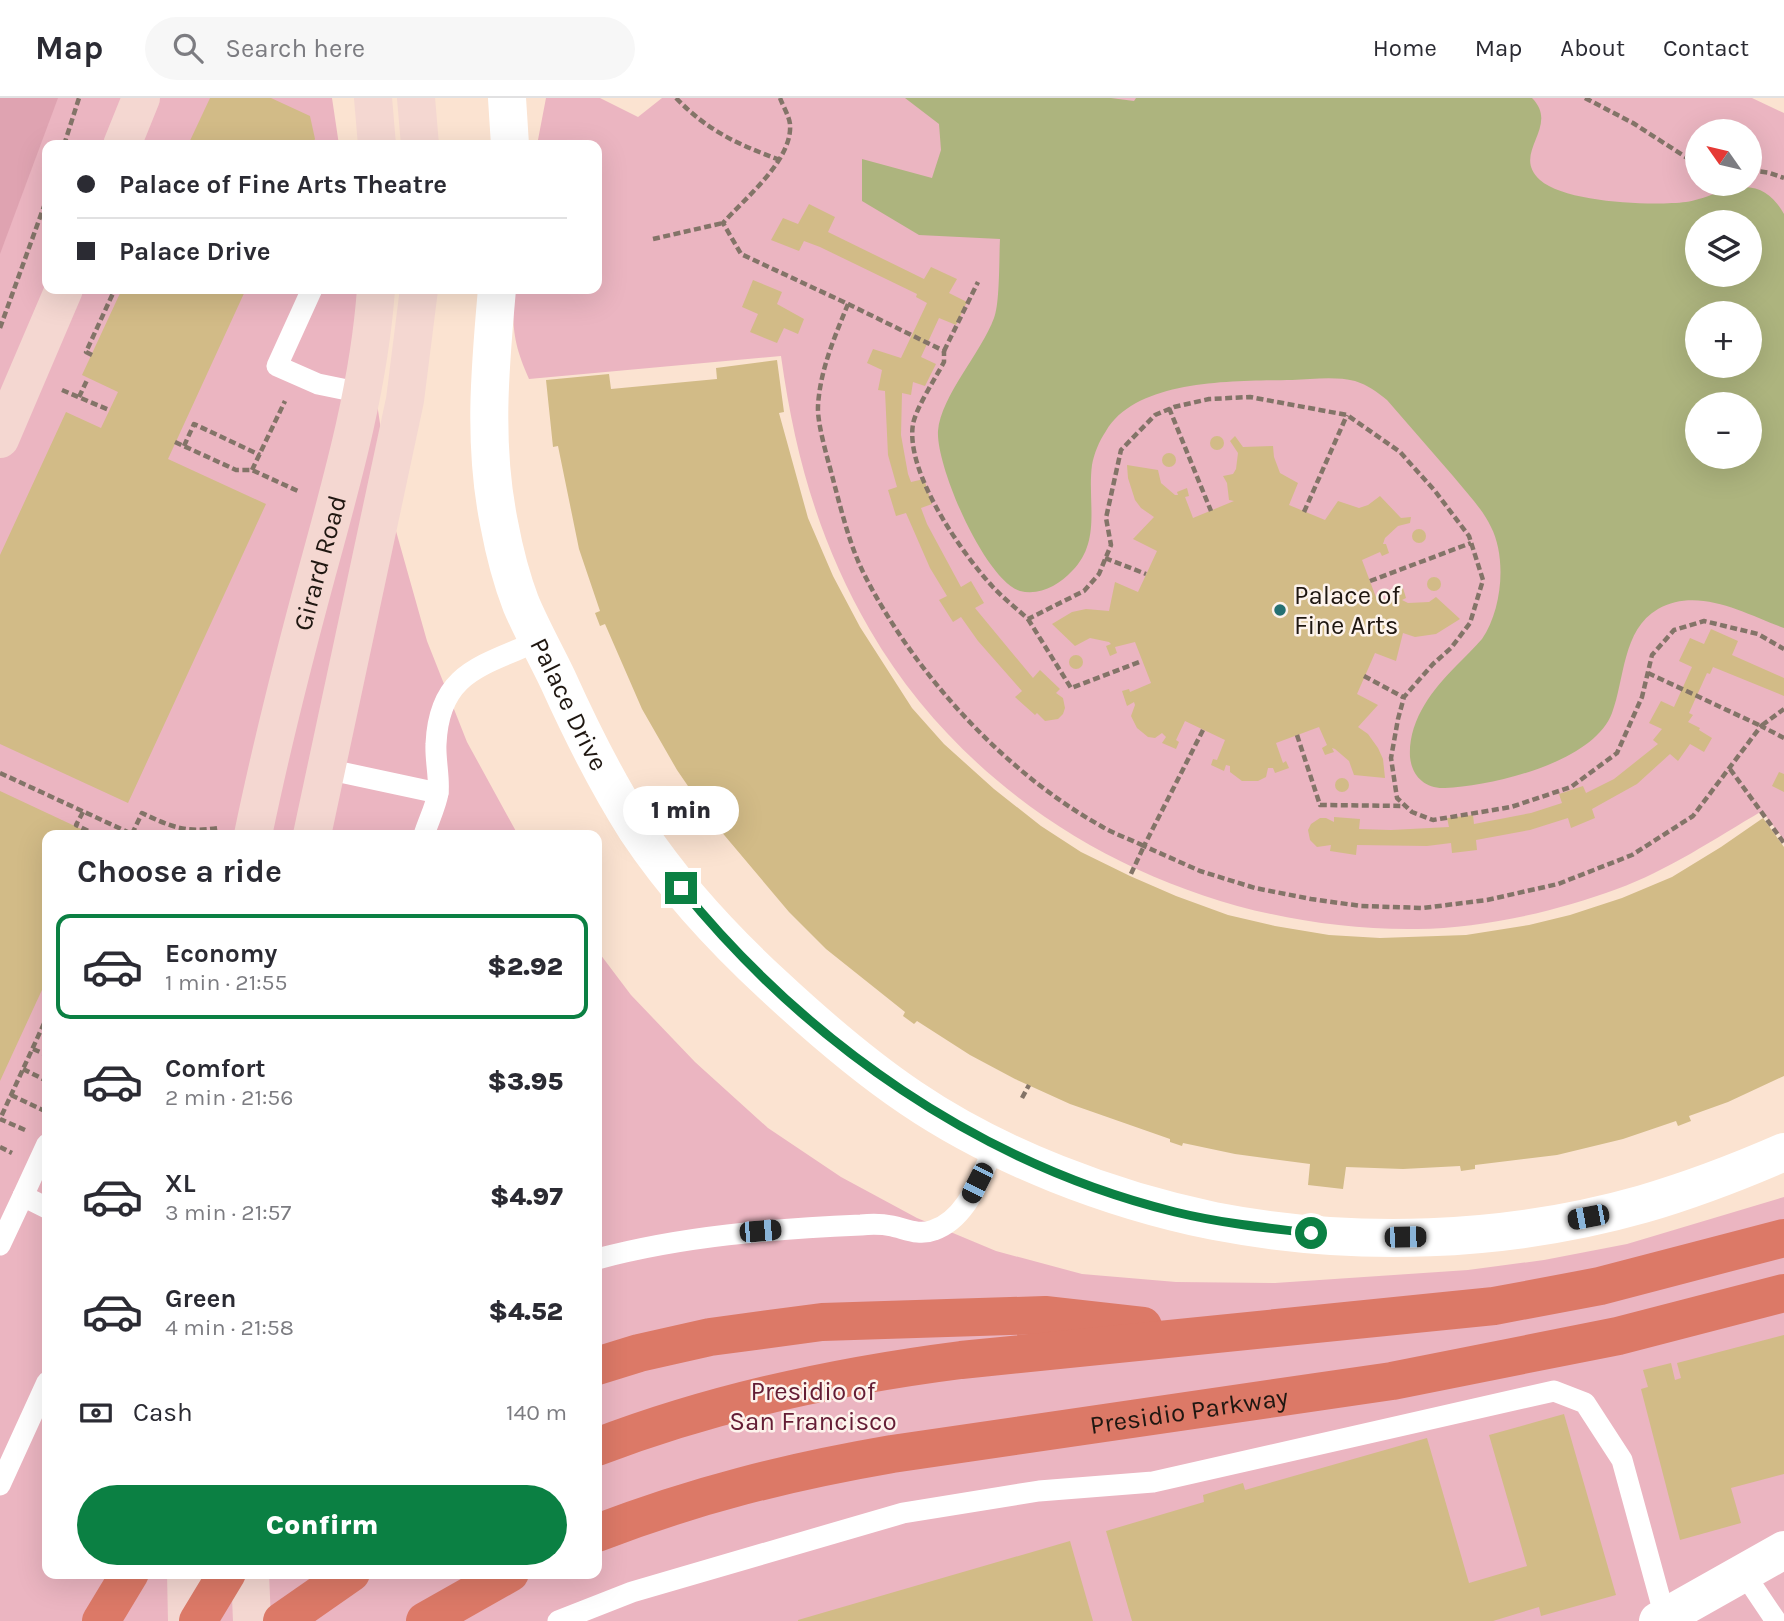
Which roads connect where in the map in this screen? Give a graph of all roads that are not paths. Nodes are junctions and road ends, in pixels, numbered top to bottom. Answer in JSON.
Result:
{"nodes":[{"id":1,"x":149,"y":98,"type":"edge"},
{"id":2,"x":373,"y":98,"type":"edge"},
{"id":3,"x":416,"y":98,"type":"edge"},
{"id":4,"x":507,"y":98,"type":"edge"},
{"id":5,"x":130,"y":124,"type":"edge"},
{"id":6,"x":377,"y":140,"type":"edge"},
{"id":7,"x":420,"y":140,"type":"edge"},
{"id":8,"x":510,"y":140,"type":"edge"},
{"id":9,"x":62,"y":294,"type":"edge"},
{"id":10,"x":310,"y":294,"type":"edge"},
{"id":11,"x":375,"y":294,"type":"edge"},
{"id":12,"x":418,"y":294,"type":"edge"},
{"id":13,"x":497,"y":294,"type":"edge"},
{"id":14,"x":362,"y":393,"type":"junction"},
{"id":15,"x":0,"y":439,"type":"edge"},
{"id":16,"x":538,"y":641,"type":"junction"},
{"id":17,"x":326,"y":769,"type":"junction"},
{"id":18,"x":438,"y":793,"type":"junction"},
{"id":19,"x":237,"y":830,"type":"edge"},
{"id":20,"x":313,"y":830,"type":"edge"},
{"id":21,"x":426,"y":830,"type":"edge"},
{"id":22,"x":995,"y":1147,"type":"junction"},
{"id":23,"x":1784,"y":1152,"type":"edge"},
{"id":24,"x":42,"y":1155,"type":"edge"},
{"id":25,"x":23,"y":1196,"type":"junction"},
{"id":26,"x":42,"y":1206,"type":"edge"},
{"id":27,"x":1784,"y":1238,"type":"edge"},
{"id":28,"x":0,"y":1245,"type":"edge"},
{"id":29,"x":602,"y":1258,"type":"edge"},
{"id":30,"x":1784,"y":1293,"type":"edge"},
{"id":31,"x":1225,"y":1335,"type":"junction"},
{"id":32,"x":602,"y":1364,"type":"edge"},
{"id":33,"x":42,"y":1393,"type":"edge"},
{"id":34,"x":602,"y":1445,"type":"edge"},
{"id":35,"x":0,"y":1485,"type":"edge"},
{"id":36,"x":602,"y":1531,"type":"edge"},
{"id":37,"x":1784,"y":1550,"type":"edge"},
{"id":38,"x":1743,"y":1572,"type":"junction"},
{"id":39,"x":126,"y":1579,"type":"edge"},
{"id":40,"x":186,"y":1579,"type":"edge"},
{"id":41,"x":223,"y":1579,"type":"edge"},
{"id":42,"x":250,"y":1579,"type":"edge"},
{"id":43,"x":342,"y":1579,"type":"edge"},
{"id":44,"x":499,"y":1579,"type":"edge"},
{"id":45,"x":1662,"y":1619,"type":"edge"},
{"id":46,"x":101,"y":1621,"type":"edge"},
{"id":47,"x":187,"y":1621,"type":"edge"},
{"id":48,"x":198,"y":1621,"type":"edge"},
{"id":49,"x":252,"y":1621,"type":"edge"},
{"id":50,"x":282,"y":1621,"type":"edge"},
{"id":51,"x":425,"y":1621,"type":"edge"},
{"id":52,"x":558,"y":1621,"type":"edge"},
{"id":53,"x":1776,"y":1621,"type":"edge"}],
"edges":[{"from":1,"to":5,"type":"main road"},
{"from":2,"to":6,"type":"main road"},
{"from":3,"to":7,"type":"main road"},
{"from":4,"to":8,"type":"street"},
{"from":9,"to":15,"type":"main road"},
{"from":10,"to":14,"type":"lane"},
{"from":11,"to":14,"type":"main road","name":"Girard Road"},
{"from":12,"to":17,"type":"main road","name":"Girard Road"},
{"from":13,"to":16,"type":"street","name":"Palace Drive"},
{"from":14,"to":19,"type":"main road","name":"Girard Road"},
{"from":16,"to":18,"type":"lane"},
{"from":16,"to":22,"type":"street","name":"Palace Drive"},
{"from":17,"to":18,"type":"lane"},
{"from":17,"to":20,"type":"main road","name":"Girard Road"},
{"from":18,"to":21,"type":"lane"},
{"from":22,"to":23,"type":"street","name":"Palace Drive"},
{"from":22,"to":29,"type":"lane"},
{"from":24,"to":25,"type":"lane"},
{"from":25,"to":26,"type":"lane"},
{"from":25,"to":28,"type":"lane"},
{"from":27,"to":31,"type":"highway"},
{"from":30,"to":36,"type":"highway","name":"Presidio Parkway"},
{"from":31,"to":32,"type":"highway"},
{"from":31,"to":34,"type":"highway"},
{"from":33,"to":35,"type":"lane"},
{"from":37,"to":38,"type":"street"},
{"from":38,"to":45,"type":"street"},
{"from":38,"to":53,"type":"lane"},
{"from":39,"to":46,"type":"highway"},
{"from":40,"to":47,"type":"main road"},
{"from":41,"to":48,"type":"highway"},
{"from":42,"to":49,"type":"main road"},
{"from":43,"to":50,"type":"highway"},
{"from":44,"to":51,"type":"highway"},
{"from":45,"to":52,"type":"lane"}]}
